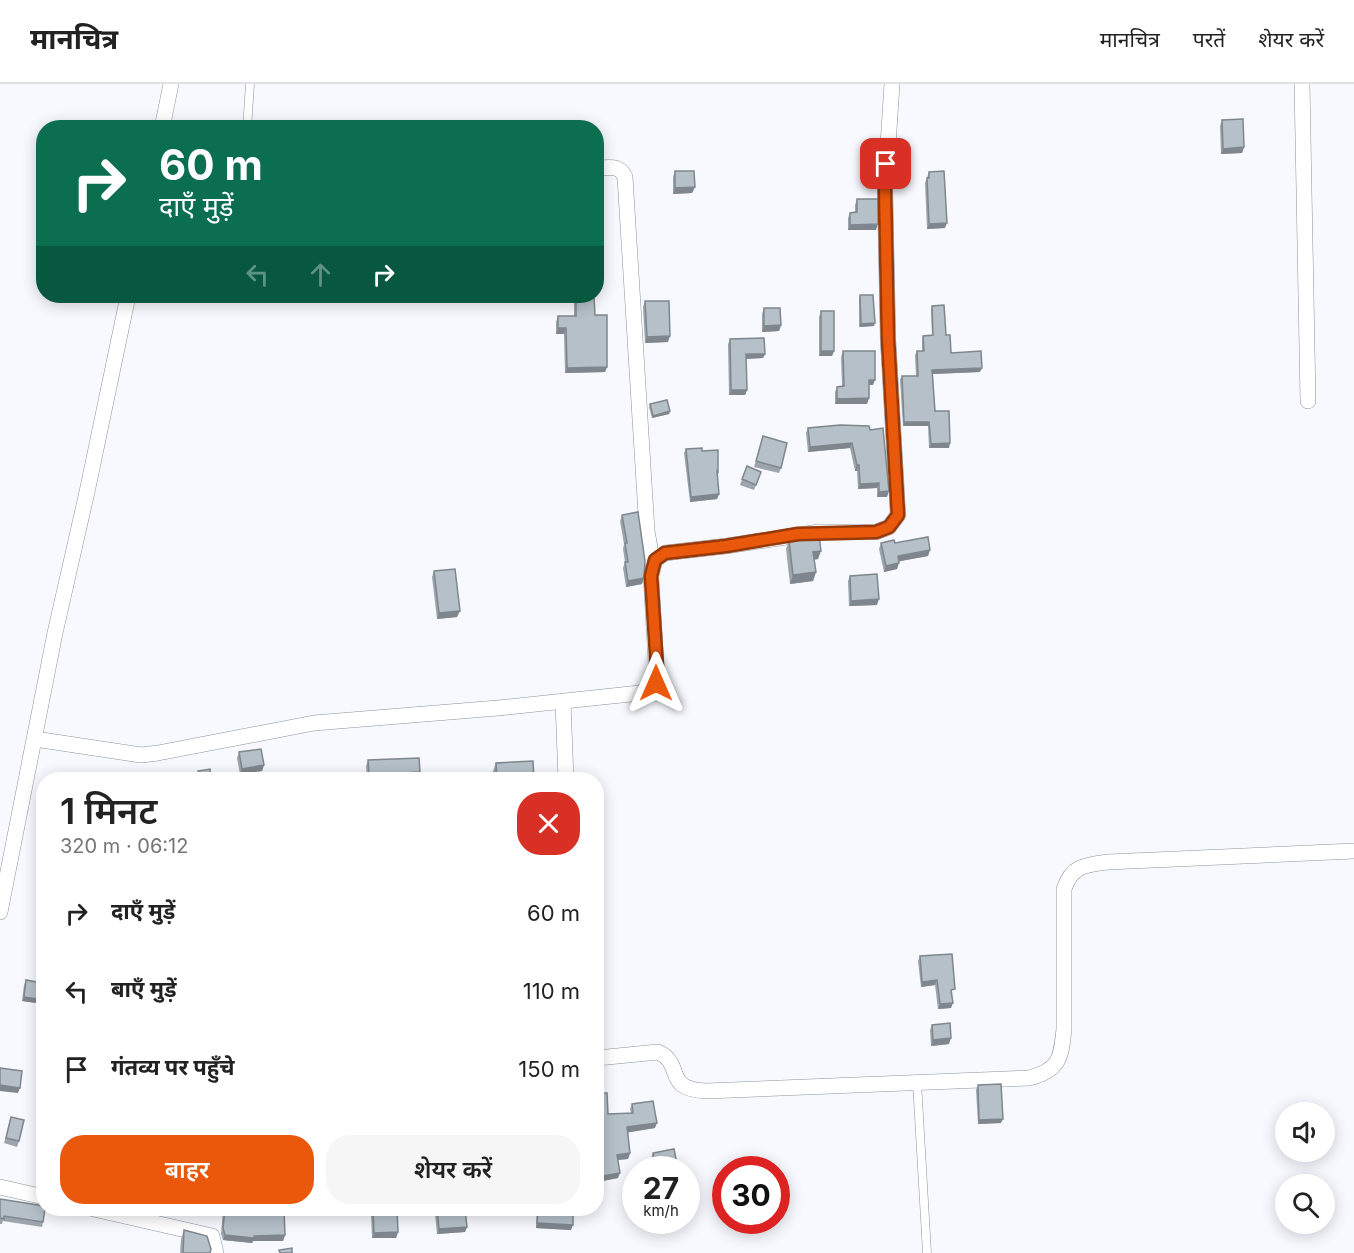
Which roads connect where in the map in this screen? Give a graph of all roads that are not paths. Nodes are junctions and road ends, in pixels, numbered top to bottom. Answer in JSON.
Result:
{"nodes":[{"id":1,"x":171,"y":84,"type":"edge"},
{"id":2,"x":250,"y":84,"type":"edge"},
{"id":3,"x":892,"y":84,"type":"edge"},
{"id":4,"x":1302,"y":84,"type":"edge"},
{"id":5,"x":164,"y":120,"type":"edge"},
{"id":6,"x":248,"y":120,"type":"edge"},
{"id":7,"x":604,"y":168,"type":"edge"},
{"id":8,"x":127,"y":303,"type":"edge"},
{"id":9,"x":1308,"y":401,"type":"dead end"},
{"id":10,"x":653,"y":565,"type":"junction"},
{"id":11,"x":563,"y":702,"type":"junction"},
{"id":12,"x":35,"y":739,"type":"junction"},
{"id":13,"x":566,"y":772,"type":"edge"},
{"id":14,"x":1354,"y":850,"type":"edge"},
{"id":15,"x":1,"y":903,"type":"edge"},
{"id":16,"x":604,"y":1057,"type":"edge"},
{"id":17,"x":917,"y":1082,"type":"junction"},
{"id":18,"x":0,"y":1187,"type":"edge"},
{"id":19,"x":36,"y":1195,"type":"edge"},
{"id":20,"x":125,"y":1216,"type":"edge"},
{"id":21,"x":216,"y":1253,"type":"edge"},
{"id":22,"x":927,"y":1253,"type":"edge"}],
"edges":[{"from":1,"to":5,"type":"street"},
{"from":2,"to":6,"type":"lane"},
{"from":3,"to":10,"type":"street"},
{"from":4,"to":9,"type":"street"},
{"from":7,"to":10,"type":"street"},
{"from":8,"to":12,"type":"street"},
{"from":10,"to":11,"type":"street"},
{"from":11,"to":12,"type":"street"},
{"from":11,"to":13,"type":"street"},
{"from":12,"to":15,"type":"street"},
{"from":14,"to":17,"type":"street"},
{"from":16,"to":17,"type":"street"},
{"from":17,"to":22,"type":"lane"},
{"from":18,"to":19,"type":"street"},
{"from":20,"to":21,"type":"street"}]}
